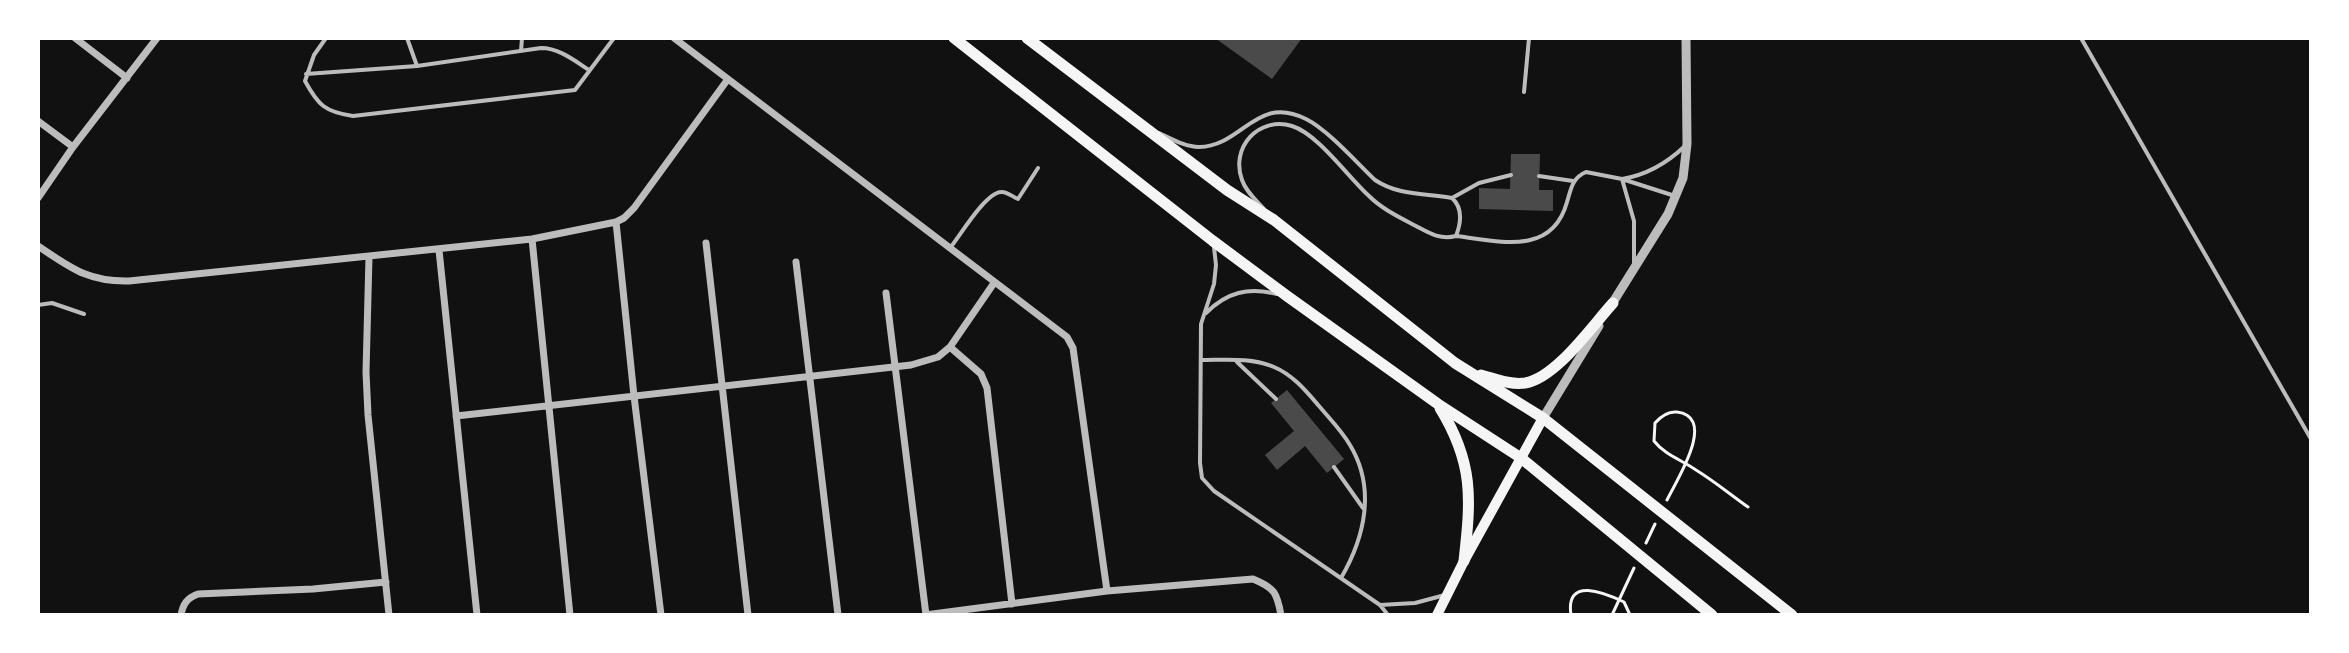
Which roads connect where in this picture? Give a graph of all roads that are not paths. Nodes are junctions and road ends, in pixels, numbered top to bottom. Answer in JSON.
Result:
{"nodes":[{"id":1,"x":75,"y":38,"type":"edge"},
{"id":2,"x":157,"y":38,"type":"edge"},
{"id":3,"x":326,"y":38,"type":"edge"},
{"id":4,"x":407,"y":38,"type":"edge"},
{"id":5,"x":522,"y":38,"type":"edge"},
{"id":6,"x":614,"y":38,"type":"edge"},
{"id":7,"x":674,"y":38,"type":"edge"},
{"id":8,"x":954,"y":38,"type":"edge"},
{"id":9,"x":1027,"y":38,"type":"edge"},
{"id":10,"x":1529,"y":38,"type":"edge"},
{"id":11,"x":1686,"y":38,"type":"edge"},
{"id":12,"x":2081,"y":38,"type":"edge"},
{"id":13,"x":521,"y":51,"type":"junction"},
{"id":14,"x":417,"y":66,"type":"junction"},
{"id":15,"x":589,"y":70,"type":"junction"},
{"id":16,"x":306,"y":74,"type":"junction"},
{"id":17,"x":127,"y":78,"type":"junction"},
{"id":18,"x":728,"y":79,"type":"junction"},
{"id":19,"x":1524,"y":92,"type":"dead end"},
{"id":20,"x":38,"y":121,"type":"edge"},
{"id":21,"x":1137,"y":122,"type":"junction"},
{"id":22,"x":1687,"y":144,"type":"junction"},
{"id":23,"x":73,"y":147,"type":"junction"},
{"id":24,"x":1038,"y":168,"type":"dead end"},
{"id":25,"x":1511,"y":175,"type":"dead end"},
{"id":26,"x":1539,"y":176,"type":"dead end"},
{"id":27,"x":1622,"y":179,"type":"junction"},
{"id":28,"x":1574,"y":181,"type":"junction"},
{"id":29,"x":1676,"y":197,"type":"junction"},
{"id":30,"x":38,"y":198,"type":"edge"},
{"id":31,"x":1452,"y":198,"type":"junction"},
{"id":32,"x":1274,"y":220,"type":"junction"},
{"id":33,"x":616,"y":222,"type":"junction"},
{"id":34,"x":1456,"y":236,"type":"junction"},
{"id":35,"x":532,"y":239,"type":"junction"},
{"id":36,"x":1213,"y":241,"type":"junction"},
{"id":37,"x":706,"y":243,"type":"dead end"},
{"id":38,"x":38,"y":246,"type":"edge"},
{"id":39,"x":950,"y":248,"type":"junction"},
{"id":40,"x":439,"y":250,"type":"junction"},
{"id":41,"x":369,"y":257,"type":"junction"},
{"id":42,"x":796,"y":262,"type":"dead end"},
{"id":43,"x":1634,"y":270,"type":"junction"},
{"id":44,"x":994,"y":283,"type":"junction"},
{"id":45,"x":886,"y":293,"type":"dead end"},
{"id":46,"x":1287,"y":296,"type":"junction"},
{"id":47,"x":1613,"y":303,"type":"junction"},
{"id":48,"x":38,"y":305,"type":"edge"},
{"id":49,"x":84,"y":314,"type":"dead end"},
{"id":50,"x":1202,"y":318,"type":"junction"},
{"id":51,"x":950,"y":347,"type":"junction"},
{"id":52,"x":1201,"y":360,"type":"junction"},
{"id":53,"x":1235,"y":360,"type":"junction"},
{"id":54,"x":1455,"y":363,"type":"junction"},
{"id":55,"x":897,"y":367,"type":"junction"},
{"id":56,"x":811,"y":377,"type":"junction"},
{"id":57,"x":720,"y":386,"type":"junction"},
{"id":58,"x":634,"y":396,"type":"junction"},
{"id":59,"x":1276,"y":399,"type":"dead end"},
{"id":60,"x":1438,"y":404,"type":"junction"},
{"id":61,"x":549,"y":406,"type":"junction"},
{"id":62,"x":456,"y":416,"type":"junction"},
{"id":63,"x":1543,"y":418,"type":"junction"},
{"id":64,"x":2311,"y":439,"type":"edge"},
{"id":65,"x":1521,"y":458,"type":"junction"},
{"id":66,"x":1334,"y":467,"type":"dead end"},
{"id":67,"x":1365,"y":510,"type":"junction"},
{"id":68,"x":1464,"y":561,"type":"junction"},
{"id":69,"x":1341,"y":578,"type":"junction"},
{"id":70,"x":386,"y":582,"type":"junction"},
{"id":71,"x":1107,"y":591,"type":"junction"},
{"id":72,"x":1448,"y":594,"type":"junction"},
{"id":73,"x":1012,"y":604,"type":"junction"},
{"id":74,"x":1380,"y":605,"type":"junction"},
{"id":75,"x":946,"y":614,"type":"edge"},
{"id":76,"x":181,"y":615,"type":"edge"},
{"id":77,"x":389,"y":615,"type":"edge"},
{"id":78,"x":477,"y":615,"type":"edge"},
{"id":79,"x":570,"y":615,"type":"edge"},
{"id":80,"x":661,"y":615,"type":"edge"},
{"id":81,"x":748,"y":615,"type":"edge"},
{"id":82,"x":838,"y":615,"type":"edge"},
{"id":83,"x":925,"y":615,"type":"edge"},
{"id":84,"x":1281,"y":615,"type":"edge"},
{"id":85,"x":1388,"y":615,"type":"edge"},
{"id":86,"x":1437,"y":615,"type":"edge"},
{"id":87,"x":1712,"y":615,"type":"edge"},
{"id":88,"x":1792,"y":615,"type":"edge"}],
"edges":[{"from":1,"to":17,"type":"street"},
{"from":2,"to":17,"type":"street"},
{"from":3,"to":16,"type":"lane"},
{"from":4,"to":14,"type":"lane"},
{"from":5,"to":13,"type":"lane"},
{"from":6,"to":15,"type":"lane"},
{"from":7,"to":18,"type":"street"},
{"from":8,"to":36,"type":"main road"},
{"from":9,"to":21,"type":"main road"},
{"from":10,"to":19,"type":"lane"},
{"from":11,"to":22,"type":"street"},
{"from":12,"to":64,"type":"lane"},
{"from":13,"to":14,"type":"lane"},
{"from":13,"to":15,"type":"lane"},
{"from":14,"to":16,"type":"lane"},
{"from":15,"to":16,"type":"lane"},
{"from":17,"to":23,"type":"street"},
{"from":18,"to":33,"type":"street"},
{"from":18,"to":39,"type":"street"},
{"from":20,"to":23,"type":"street"},
{"from":21,"to":31,"type":"lane"},
{"from":21,"to":32,"type":"main road"},
{"from":22,"to":27,"type":"lane"},
{"from":22,"to":29,"type":"street"},
{"from":23,"to":30,"type":"street"},
{"from":24,"to":39,"type":"lane"},
{"from":25,"to":31,"type":"lane"},
{"from":26,"to":28,"type":"lane"},
{"from":27,"to":28,"type":"lane"},
{"from":27,"to":29,"type":"lane"},
{"from":27,"to":43,"type":"lane"},
{"from":28,"to":34,"type":"lane"},
{"from":29,"to":43,"type":"street"},
{"from":31,"to":34,"type":"lane"},
{"from":32,"to":34,"type":"lane"},
{"from":32,"to":54,"type":"main road"},
{"from":33,"to":35,"type":"street"},
{"from":33,"to":58,"type":"street"},
{"from":35,"to":40,"type":"street"},
{"from":35,"to":61,"type":"street"},
{"from":36,"to":46,"type":"main road"},
{"from":36,"to":50,"type":"lane"},
{"from":37,"to":57,"type":"street"},
{"from":38,"to":41,"type":"street"},
{"from":39,"to":44,"type":"street"},
{"from":40,"to":41,"type":"street"},
{"from":40,"to":62,"type":"street"},
{"from":41,"to":70,"type":"street"},
{"from":42,"to":56,"type":"street"},
{"from":43,"to":47,"type":"street"},
{"from":44,"to":51,"type":"street"},
{"from":44,"to":71,"type":"street"},
{"from":45,"to":55,"type":"street"},
{"from":46,"to":50,"type":"lane"},
{"from":46,"to":60,"type":"main road"},
{"from":47,"to":54,"type":"main road"},
{"from":47,"to":63,"type":"street"},
{"from":48,"to":49,"type":"lane"},
{"from":50,"to":52,"type":"lane"},
{"from":51,"to":55,"type":"street"},
{"from":51,"to":73,"type":"street"},
{"from":52,"to":53,"type":"lane"},
{"from":52,"to":69,"type":"lane"},
{"from":53,"to":59,"type":"lane"},
{"from":53,"to":67,"type":"lane"},
{"from":54,"to":63,"type":"main road"},
{"from":55,"to":56,"type":"street"},
{"from":55,"to":83,"type":"street"},
{"from":56,"to":57,"type":"street"},
{"from":56,"to":82,"type":"street"},
{"from":57,"to":58,"type":"street"},
{"from":57,"to":81,"type":"street"},
{"from":58,"to":61,"type":"street"},
{"from":58,"to":80,"type":"street"},
{"from":60,"to":65,"type":"main road"},
{"from":60,"to":68,"type":"main road"},
{"from":61,"to":62,"type":"street"},
{"from":61,"to":79,"type":"street"},
{"from":62,"to":78,"type":"street"},
{"from":63,"to":65,"type":"main road"},
{"from":63,"to":88,"type":"main road"},
{"from":65,"to":68,"type":"main road"},
{"from":65,"to":87,"type":"main road"},
{"from":66,"to":67,"type":"lane"},
{"from":67,"to":69,"type":"lane"},
{"from":68,"to":72,"type":"main road"},
{"from":69,"to":74,"type":"lane"},
{"from":70,"to":76,"type":"street"},
{"from":70,"to":77,"type":"street"},
{"from":71,"to":73,"type":"street"},
{"from":71,"to":84,"type":"street"},
{"from":72,"to":74,"type":"lane"},
{"from":72,"to":86,"type":"main road"},
{"from":73,"to":75,"type":"street"},
{"from":74,"to":85,"type":"lane"},
{"from":75,"to":83,"type":"street"}]}
